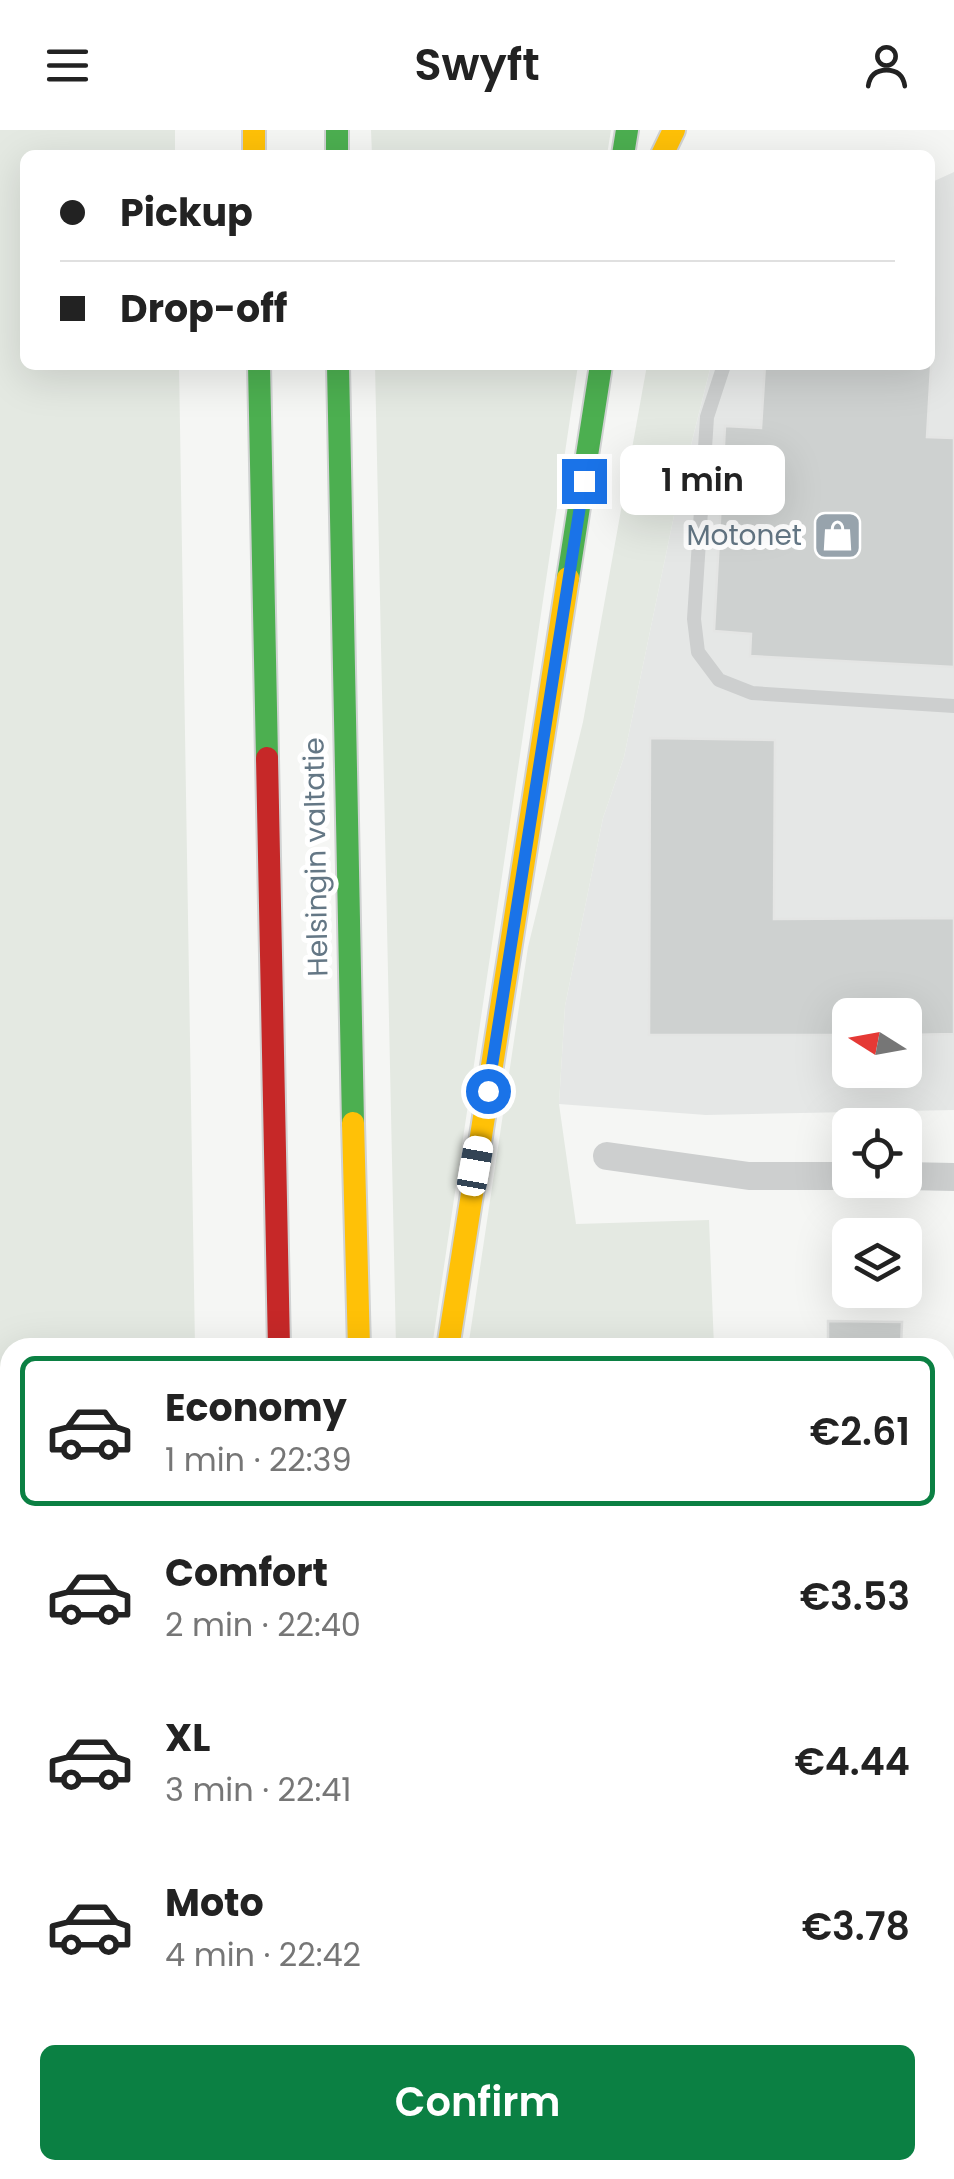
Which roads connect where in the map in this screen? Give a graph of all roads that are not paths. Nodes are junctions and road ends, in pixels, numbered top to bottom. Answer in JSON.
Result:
{"nodes":[{"id":1,"x":258,"y":370,"type":"edge"},
{"id":2,"x":338,"y":370,"type":"edge"},
{"id":3,"x":600,"y":370,"type":"edge"},
{"id":4,"x":722,"y":370,"type":"edge"},
{"id":5,"x":954,"y":706,"type":"edge"},
{"id":6,"x":607,"y":1156,"type":"dead end"},
{"id":7,"x":832,"y":1176,"type":"edge"},
{"id":8,"x":922,"y":1176,"type":"edge"},
{"id":9,"x":954,"y":1176,"type":"edge"},
{"id":10,"x":279,"y":1338,"type":"edge"},
{"id":11,"x":359,"y":1338,"type":"edge"},
{"id":12,"x":450,"y":1338,"type":"edge"}],
"edges":[{"from":1,"to":10,"type":"highway","name":"Helsingin valtatie"},
{"from":2,"to":11,"type":"highway","name":"Helsingin valtatie"},
{"from":3,"to":12,"type":"highway"},
{"from":4,"to":5,"type":"lane"},
{"from":6,"to":7,"type":"street"},
{"from":8,"to":9,"type":"street"}]}
